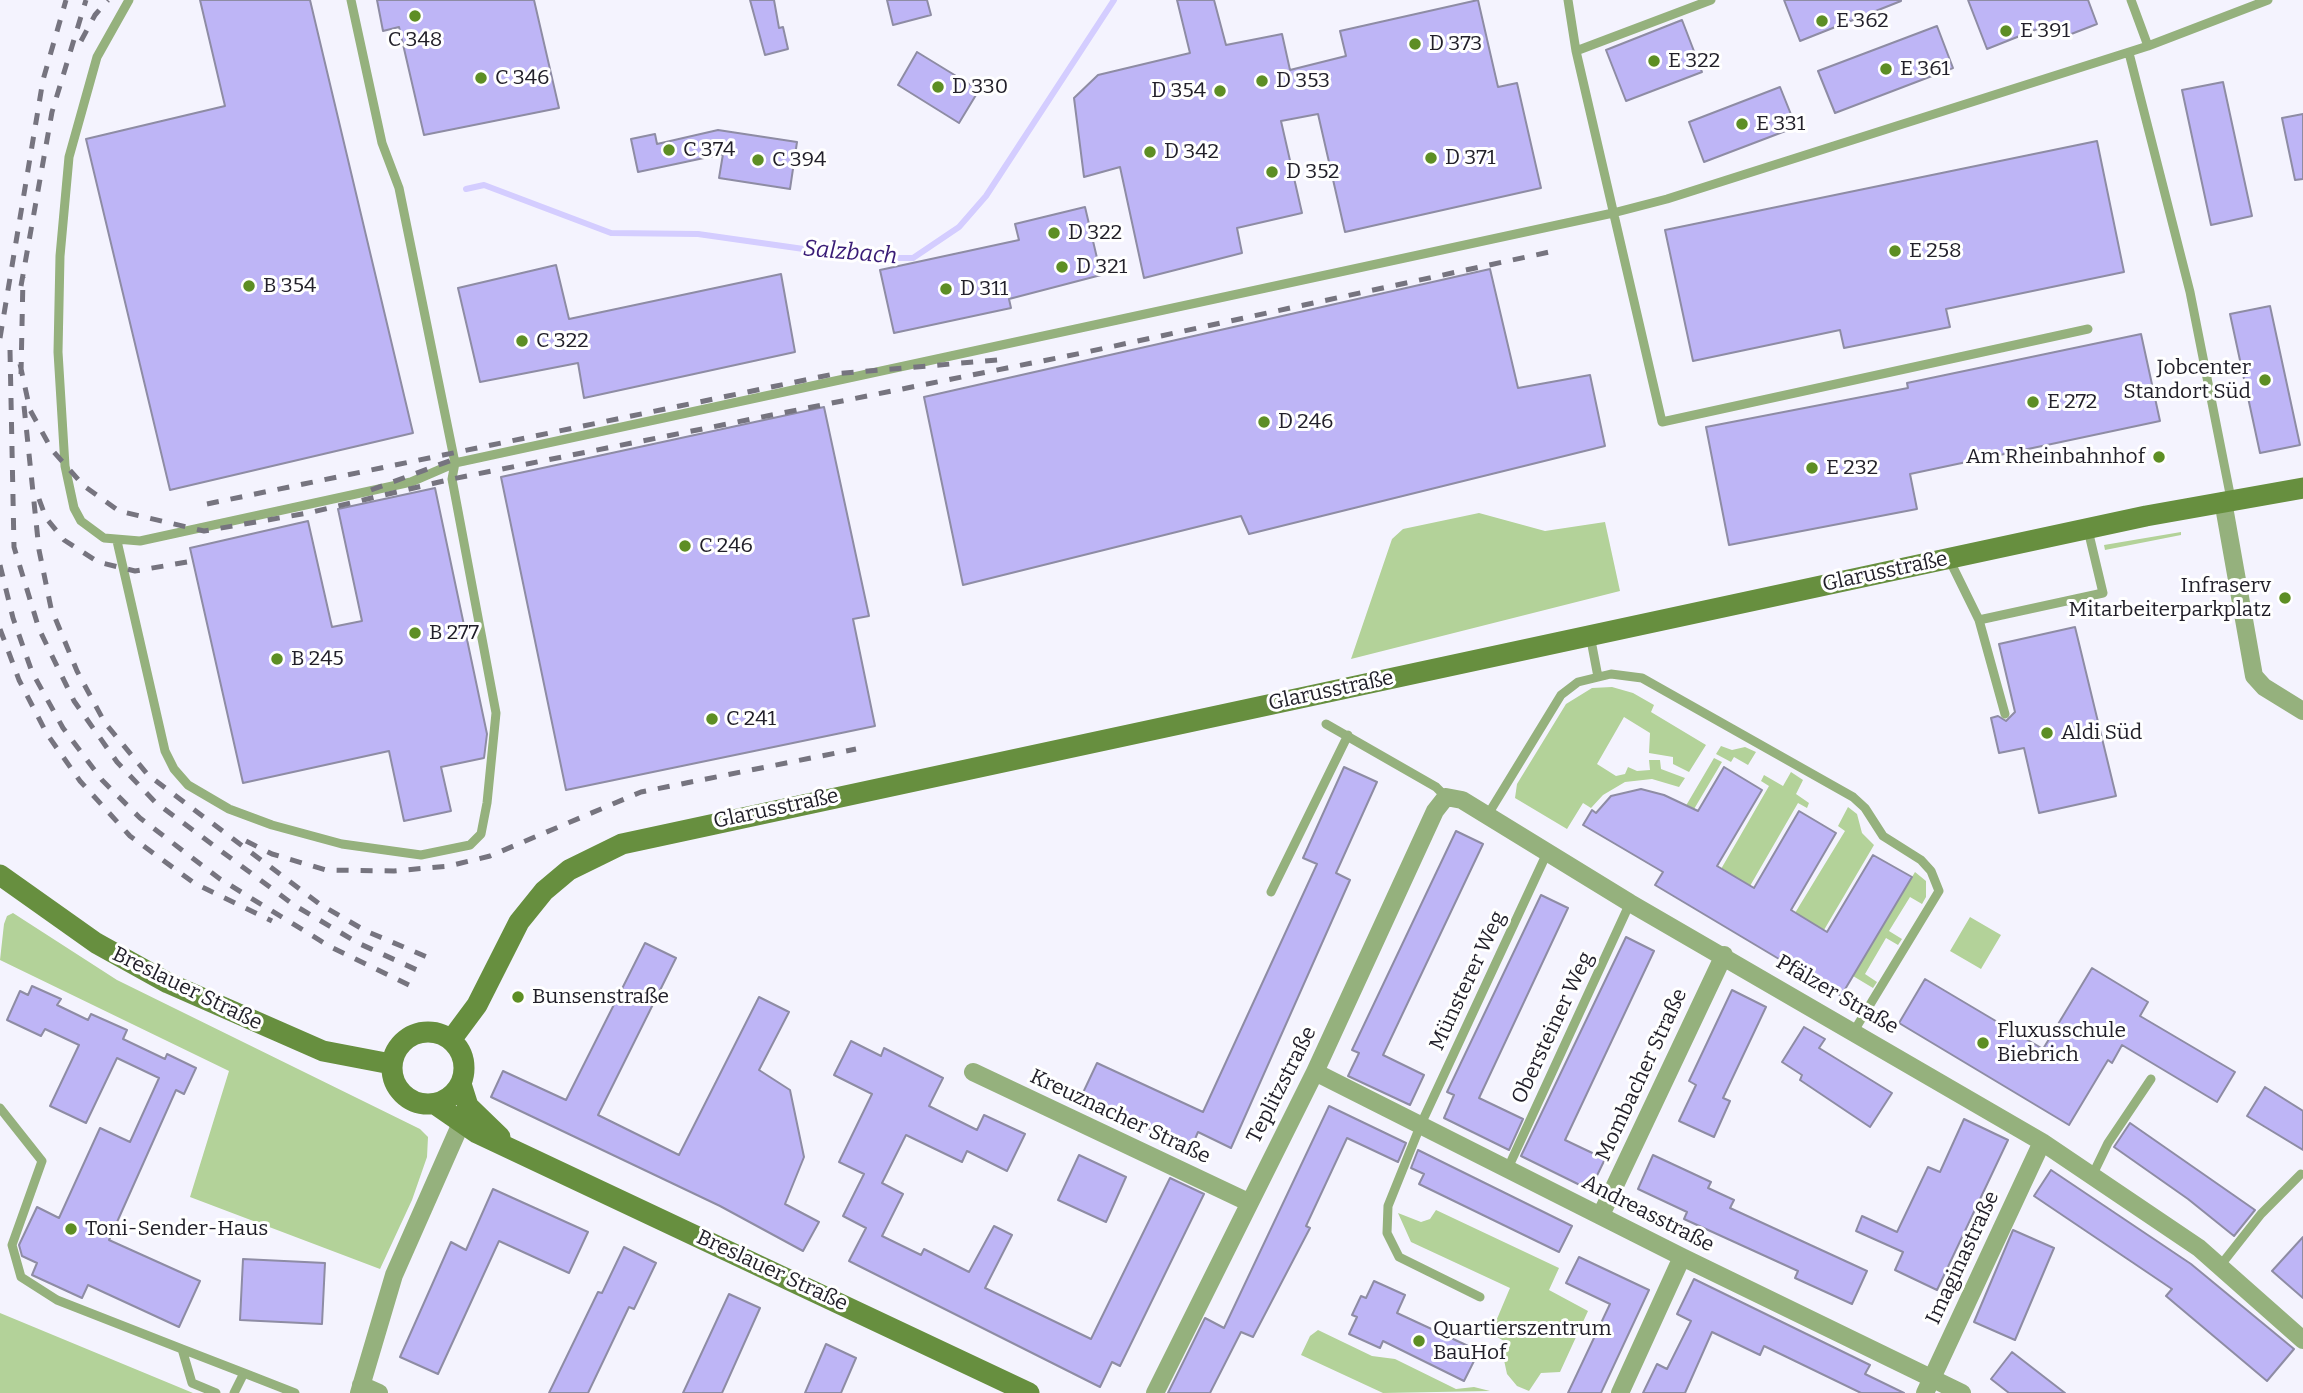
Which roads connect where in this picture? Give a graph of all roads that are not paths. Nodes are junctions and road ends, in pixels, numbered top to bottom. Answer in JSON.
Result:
{"nodes":[{"id":1,"x":129,"y":0,"type":"edge"},
{"id":2,"x":351,"y":0,"type":"edge"},
{"id":3,"x":1568,"y":0,"type":"edge"},
{"id":4,"x":1711,"y":0,"type":"edge"},
{"id":5,"x":2131,"y":0,"type":"edge"},
{"id":6,"x":2268,"y":0,"type":"edge"},
{"id":7,"x":2148,"y":46,"type":"junction"},
{"id":8,"x":1576,"y":51,"type":"junction"},
{"id":9,"x":2129,"y":53,"type":"junction"},
{"id":10,"x":1613,"y":213,"type":"junction"},
{"id":11,"x":2088,"y":329,"type":"dead end"},
{"id":12,"x":455,"y":463,"type":"junction"},
{"id":13,"x":2303,"y":488,"type":"edge"},
{"id":14,"x":2227,"y":500,"type":"junction"},
{"id":15,"x":2088,"y":528,"type":"junction"},
{"id":16,"x":117,"y":541,"type":"junction"},
{"id":17,"x":1949,"y":558,"type":"junction"},
{"id":18,"x":1979,"y":620,"type":"junction"},
{"id":19,"x":1590,"y":635,"type":"junction"},
{"id":20,"x":1598,"y":677,"type":"junction"},
{"id":21,"x":2303,"y":711,"type":"edge"},
{"id":22,"x":2005,"y":714,"type":"dead end"},
{"id":23,"x":1326,"y":724,"type":"dead end"},
{"id":24,"x":1348,"y":735,"type":"junction"},
{"id":25,"x":1446,"y":797,"type":"junction"},
{"id":26,"x":1487,"y":816,"type":"junction"},
{"id":27,"x":1547,"y":853,"type":"junction"},
{"id":28,"x":0,"y":875,"type":"edge"},
{"id":29,"x":1272,"y":892,"type":"dead end"},
{"id":30,"x":1630,"y":903,"type":"junction"},
{"id":31,"x":1724,"y":955,"type":"junction"},
{"id":32,"x":1854,"y":1031,"type":"junction"},
{"id":33,"x":451,"y":1040,"type":"junction"},
{"id":34,"x":391,"y":1064,"type":"junction"},
{"id":35,"x":972,"y":1072,"type":"dead end"},
{"id":36,"x":1315,"y":1072,"type":"junction"},
{"id":37,"x":2151,"y":1079,"type":"dead end"},
{"id":38,"x":461,"y":1084,"type":"junction"},
{"id":39,"x":435,"y":1104,"type":"junction"},
{"id":40,"x":0,"y":1108,"type":"edge"},
{"id":41,"x":465,"y":1115,"type":"junction"},
{"id":42,"x":1421,"y":1124,"type":"junction"},
{"id":43,"x":2042,"y":1142,"type":"junction"},
{"id":44,"x":1508,"y":1168,"type":"junction"},
{"id":45,"x":2301,"y":1174,"type":"dead end"},
{"id":46,"x":2092,"y":1176,"type":"junction"},
{"id":47,"x":1248,"y":1202,"type":"junction"},
{"id":48,"x":1601,"y":1214,"type":"junction"},
{"id":49,"x":1682,"y":1257,"type":"junction"},
{"id":50,"x":2220,"y":1266,"type":"junction"},
{"id":51,"x":1480,"y":1297,"type":"dead end"},
{"id":52,"x":2303,"y":1340,"type":"edge"},
{"id":53,"x":182,"y":1349,"type":"junction"},
{"id":54,"x":244,"y":1373,"type":"junction"},
{"id":55,"x":1929,"y":1386,"type":"edge"},
{"id":56,"x":360,"y":1389,"type":"edge"},
{"id":57,"x":216,"y":1393,"type":"edge"},
{"id":58,"x":234,"y":1393,"type":"edge"},
{"id":59,"x":295,"y":1393,"type":"edge"},
{"id":60,"x":379,"y":1393,"type":"edge"},
{"id":61,"x":1029,"y":1393,"type":"edge"},
{"id":62,"x":1155,"y":1393,"type":"edge"},
{"id":63,"x":1620,"y":1393,"type":"edge"},
{"id":64,"x":1962,"y":1393,"type":"edge"}],
"edges":[{"from":1,"to":16,"type":"lane"},
{"from":2,"to":12,"type":"lane"},
{"from":3,"to":8,"type":"lane"},
{"from":4,"to":8,"type":"lane"},
{"from":5,"to":7,"type":"lane"},
{"from":6,"to":7,"type":"lane"},
{"from":7,"to":9,"type":"lane"},
{"from":8,"to":10,"type":"lane"},
{"from":9,"to":10,"type":"lane"},
{"from":9,"to":14,"type":"lane"},
{"from":10,"to":11,"type":"lane"},
{"from":10,"to":12,"type":"lane"},
{"from":12,"to":16,"type":"lane"},
{"from":12,"to":16,"type":"lane"},
{"from":13,"to":14,"type":"street","name":"Glarusstraße"},
{"from":14,"to":15,"type":"street","name":"Glarusstraße"},
{"from":14,"to":21,"type":"street"},
{"from":15,"to":17,"type":"street","name":"Glarusstraße"},
{"from":15,"to":18,"type":"lane"},
{"from":17,"to":18,"type":"lane"},
{"from":17,"to":19,"type":"street","name":"Glarusstraße"},
{"from":18,"to":22,"type":"lane"},
{"from":19,"to":20,"type":"lane"},
{"from":19,"to":33,"type":"street","name":"Glarusstraße"},
{"from":20,"to":26,"type":"lane"},
{"from":20,"to":32,"type":"lane"},
{"from":23,"to":24,"type":"lane","name":"Pfälzer Straße"},
{"from":24,"to":25,"type":"lane","name":"Pfälzer Straße"},
{"from":24,"to":29,"type":"lane"},
{"from":25,"to":26,"type":"street","name":"Pfälzer Straße"},
{"from":25,"to":36,"type":"street","name":"Teplitzstraße"},
{"from":26,"to":27,"type":"street","name":"Pfälzer Straße"},
{"from":27,"to":30,"type":"street","name":"Pfälzer Straße"},
{"from":27,"to":42,"type":"lane","name":"Münsterer Weg"},
{"from":28,"to":34,"type":"street","name":"Breslauer Straße"},
{"from":30,"to":31,"type":"street","name":"Pfälzer Straße"},
{"from":30,"to":44,"type":"lane","name":"Obersteiner Weg"},
{"from":31,"to":32,"type":"street","name":"Pfälzer Straße"},
{"from":31,"to":48,"type":"street","name":"Mombacher Straße"},
{"from":32,"to":43,"type":"street","name":"Pfälzer Straße"},
{"from":33,"to":34,"type":"street"},
{"from":33,"to":38,"type":"street"},
{"from":34,"to":39,"type":"street"},
{"from":35,"to":47,"type":"street","name":"Kreuznacher Straße"},
{"from":36,"to":42,"type":"street","name":"Andreasstraße"},
{"from":36,"to":47,"type":"street","name":"Teplitzstraße"},
{"from":37,"to":46,"type":"lane"},
{"from":38,"to":39,"type":"street"},
{"from":38,"to":41,"type":"street"},
{"from":39,"to":41,"type":"street","name":"Breslauer Straße"},
{"from":40,"to":53,"type":"lane"},
{"from":41,"to":56,"type":"street"},
{"from":41,"to":61,"type":"street","name":"Breslauer Straße"},
{"from":42,"to":44,"type":"street","name":"Andreasstraße"},
{"from":42,"to":51,"type":"lane","name":"Münsterer Weg"},
{"from":43,"to":46,"type":"street","name":"Pfälzer Straße"},
{"from":43,"to":55,"type":"street","name":"Imaginastraße"},
{"from":44,"to":48,"type":"street","name":"Andreasstraße"},
{"from":45,"to":50,"type":"lane"},
{"from":46,"to":50,"type":"street","name":"Pfälzer Straße"},
{"from":47,"to":62,"type":"street","name":"Teplitzstraße"},
{"from":48,"to":49,"type":"street","name":"Andreasstraße"},
{"from":49,"to":55,"type":"street","name":"Andreasstraße"},
{"from":49,"to":63,"type":"street"},
{"from":50,"to":52,"type":"street","name":"Pfälzer Straße"},
{"from":53,"to":54,"type":"lane"},
{"from":53,"to":57,"type":"lane"},
{"from":54,"to":58,"type":"lane"},
{"from":54,"to":59,"type":"lane"},
{"from":55,"to":64,"type":"street","name":"Andreasstraße"},
{"from":56,"to":60,"type":"street"}]}
